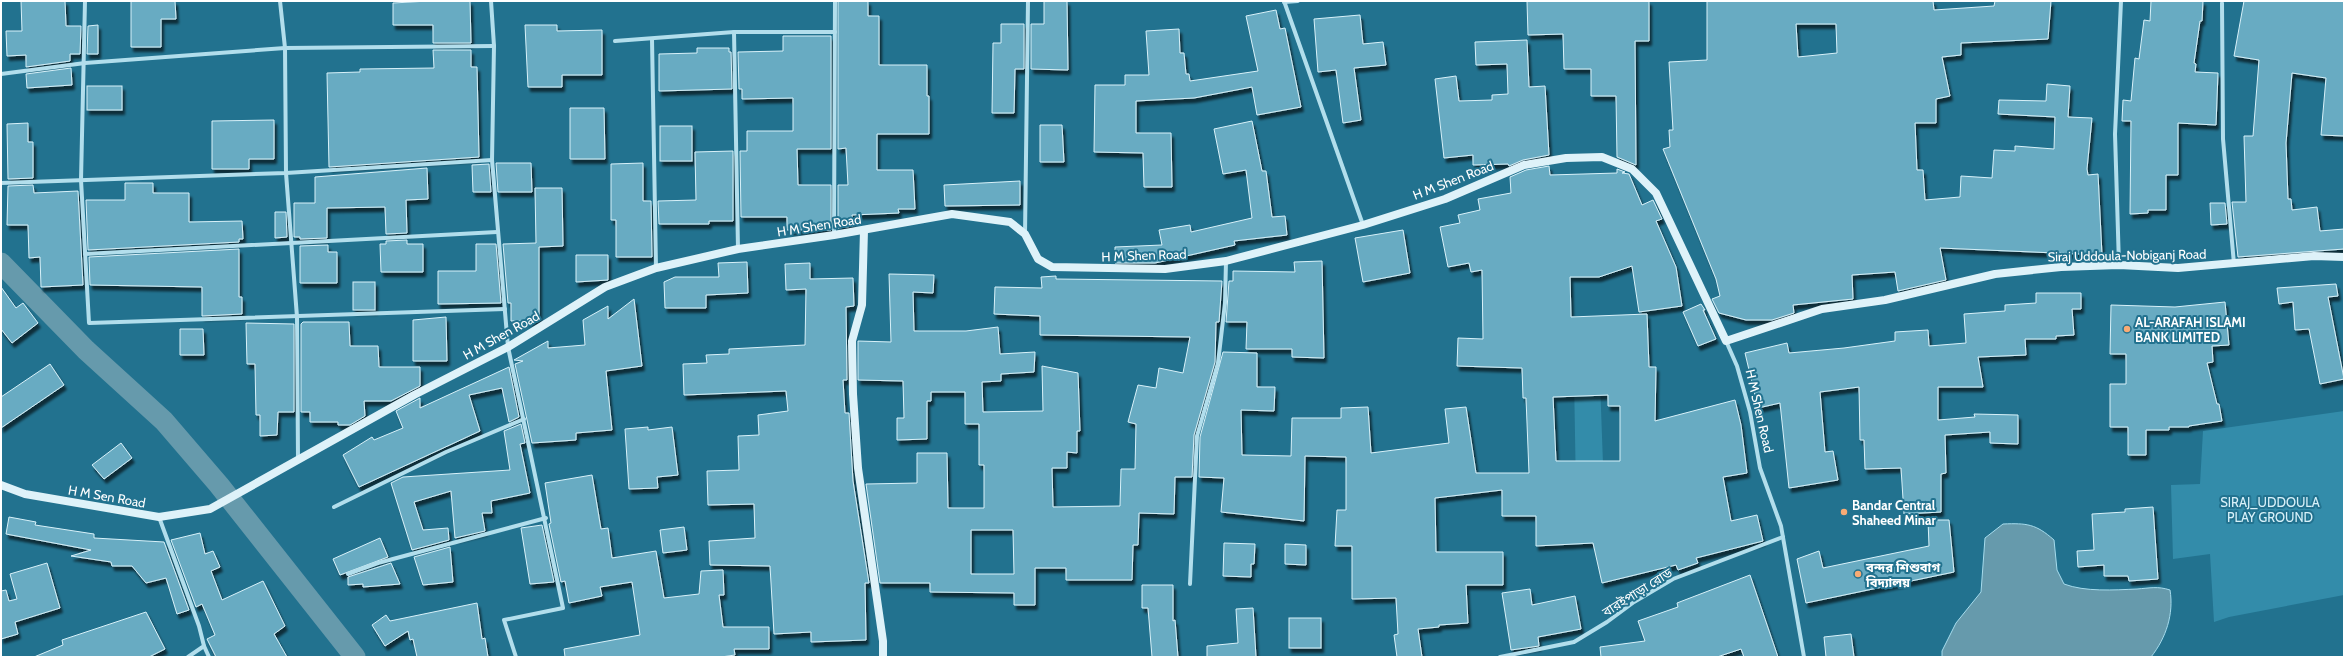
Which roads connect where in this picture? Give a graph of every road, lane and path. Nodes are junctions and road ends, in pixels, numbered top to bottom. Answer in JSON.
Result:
{"nodes":[{"id":1,"x":85,"y":1,"type":"edge"},
{"id":2,"x":280,"y":1,"type":"edge"},
{"id":3,"x":492,"y":1,"type":"edge"},
{"id":4,"x":835,"y":1,"type":"edge"},
{"id":5,"x":1028,"y":1,"type":"edge"},
{"id":6,"x":1284,"y":1,"type":"edge"},
{"id":7,"x":1298,"y":1,"type":"edge"},
{"id":8,"x":2122,"y":1,"type":"edge"},
{"id":9,"x":2222,"y":3,"type":"dead end"},
{"id":10,"x":734,"y":32,"type":"junction"},
{"id":11,"x":835,"y":32,"type":"junction"},
{"id":12,"x":652,"y":39,"type":"junction"},
{"id":13,"x":615,"y":41,"type":"dead end"},
{"id":14,"x":494,"y":46,"type":"junction"},
{"id":15,"x":285,"y":48,"type":"junction"},
{"id":16,"x":85,"y":63,"type":"junction"},
{"id":17,"x":1,"y":74,"type":"edge"},
{"id":18,"x":492,"y":160,"type":"junction"},
{"id":19,"x":286,"y":173,"type":"junction"},
{"id":20,"x":81,"y":180,"type":"junction"},
{"id":21,"x":1,"y":183,"type":"edge"},
{"id":22,"x":1363,"y":225,"type":"junction"},
{"id":23,"x":864,"y":230,"type":"junction"},
{"id":24,"x":497,"y":232,"type":"junction"},
{"id":25,"x":1025,"y":234,"type":"junction"},
{"id":26,"x":834,"y":236,"type":"junction"},
{"id":27,"x":291,"y":243,"type":"junction"},
{"id":28,"x":738,"y":249,"type":"junction"},
{"id":29,"x":85,"y":254,"type":"junction"},
{"id":30,"x":2344,"y":257,"type":"edge"},
{"id":31,"x":1226,"y":261,"type":"junction"},
{"id":32,"x":2234,"y":264,"type":"junction"},
{"id":33,"x":2119,"y":265,"type":"junction"},
{"id":34,"x":656,"y":268,"type":"junction"},
{"id":35,"x":505,"y":309,"type":"junction"},
{"id":36,"x":297,"y":317,"type":"junction"},
{"id":37,"x":1726,"y":341,"type":"junction"},
{"id":38,"x":508,"y":347,"type":"junction"},
{"id":39,"x":524,"y":419,"type":"junction"},
{"id":40,"x":298,"y":459,"type":"junction"},
{"id":41,"x":1,"y":485,"type":"edge"},
{"id":42,"x":334,"y":507,"type":"dead end"},
{"id":43,"x":210,"y":509,"type":"joint"},
{"id":44,"x":159,"y":517,"type":"junction"},
{"id":45,"x":546,"y":518,"type":"junction"},
{"id":46,"x":1783,"y":537,"type":"junction"},
{"id":47,"x":348,"y":574,"type":"dead end"},
{"id":48,"x":1190,"y":584,"type":"dead end"},
{"id":49,"x":204,"y":646,"type":"junction"},
{"id":50,"x":188,"y":657,"type":"edge"},
{"id":51,"x":209,"y":657,"type":"edge"},
{"id":52,"x":516,"y":657,"type":"edge"},
{"id":53,"x":883,"y":657,"type":"edge"},
{"id":54,"x":1500,"y":657,"type":"edge"},
{"id":55,"x":1804,"y":657,"type":"edge"}],
"edges":[{"from":1,"to":16,"type":"street"},
{"from":2,"to":15,"type":"street"},
{"from":3,"to":14,"type":"street"},
{"from":4,"to":11,"type":"street"},
{"from":5,"to":25,"type":"street"},
{"from":6,"to":7,"type":"street"},
{"from":6,"to":22,"type":"street"},
{"from":8,"to":33,"type":"street"},
{"from":9,"to":32,"type":"street"},
{"from":10,"to":11,"type":"street"},
{"from":10,"to":12,"type":"street"},
{"from":10,"to":28,"type":"street"},
{"from":11,"to":26,"type":"street"},
{"from":12,"to":13,"type":"street"},
{"from":12,"to":34,"type":"street"},
{"from":14,"to":15,"type":"street"},
{"from":14,"to":18,"type":"street"},
{"from":15,"to":16,"type":"street"},
{"from":15,"to":19,"type":"street"},
{"from":16,"to":17,"type":"street"},
{"from":16,"to":20,"type":"street"},
{"from":18,"to":19,"type":"street"},
{"from":18,"to":24,"type":"street"},
{"from":19,"to":20,"type":"street"},
{"from":19,"to":27,"type":"street"},
{"from":20,"to":21,"type":"street"},
{"from":20,"to":29,"type":"street"},
{"from":22,"to":31,"type":"main road","name":"H M Shen Road"},
{"from":22,"to":37,"type":"main road","name":"H M Shen Road"},
{"from":23,"to":25,"type":"main road","name":"H M Shen Road"},
{"from":23,"to":26,"type":"main road","name":"H M Shen Road"},
{"from":23,"to":53,"type":"main road"},
{"from":24,"to":27,"type":"street"},
{"from":24,"to":35,"type":"street"},
{"from":25,"to":31,"type":"main road","name":"H M Shen Road"},
{"from":26,"to":28,"type":"main road","name":"H M Shen Road"},
{"from":27,"to":29,"type":"street"},
{"from":27,"to":36,"type":"street"},
{"from":28,"to":34,"type":"main road","name":"H M Shen Road"},
{"from":29,"to":36,"type":"street"},
{"from":30,"to":32,"type":"main road","name":"Siraj Uddoula-Nobiganj Road"},
{"from":31,"to":48,"type":"street"},
{"from":32,"to":33,"type":"main road","name":"Siraj Uddoula-Nobiganj Road"},
{"from":33,"to":37,"type":"main road","name":"Siraj Uddoula-Nobiganj Road"},
{"from":34,"to":38,"type":"main road","name":"H M Shen Road"},
{"from":35,"to":36,"type":"street"},
{"from":35,"to":38,"type":"street"},
{"from":36,"to":40,"type":"street"},
{"from":37,"to":46,"type":"street","name":"H M Shen Road"},
{"from":38,"to":39,"type":"street"},
{"from":38,"to":40,"type":"main road","name":"H M Shen Road"},
{"from":39,"to":42,"type":"street"},
{"from":39,"to":45,"type":"street"},
{"from":40,"to":43,"type":"main road","name":"H M Shen Road"},
{"from":41,"to":44,"type":"main road","name":"H M Sen Road"},
{"from":43,"to":44,"type":"main road","name":"H M Sen Road"},
{"from":44,"to":49,"type":"street"},
{"from":45,"to":47,"type":"street"},
{"from":45,"to":52,"type":"street"},
{"from":46,"to":54,"type":"street","name":"বারইপাড়া রোড"},
{"from":46,"to":55,"type":"street","name":"H M Shen Road"},
{"from":49,"to":50,"type":"street"},
{"from":49,"to":51,"type":"street"}]}
